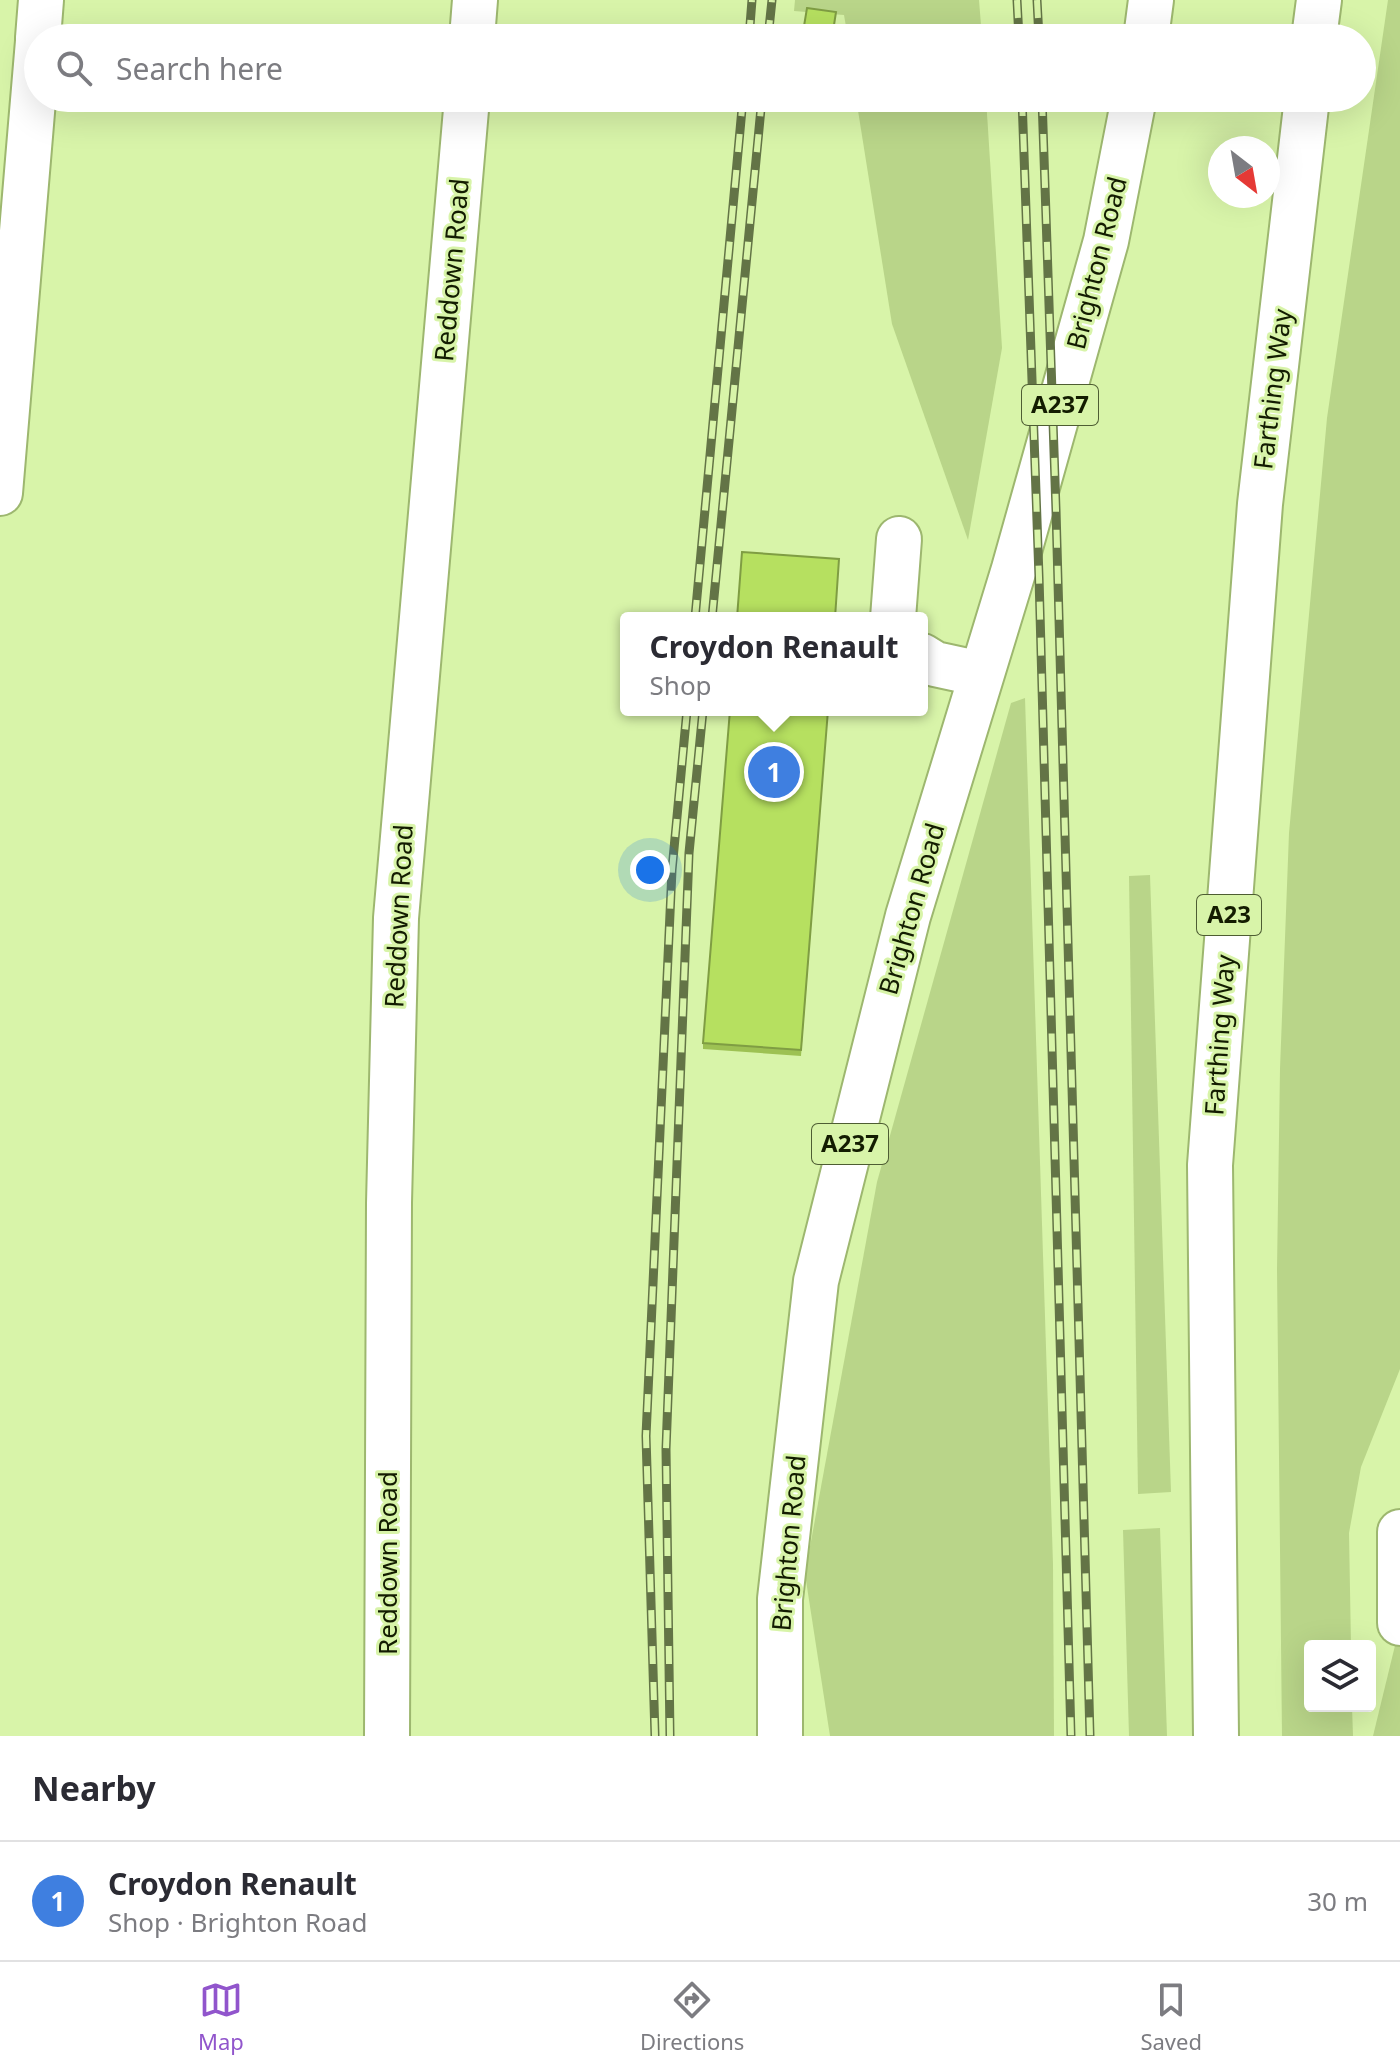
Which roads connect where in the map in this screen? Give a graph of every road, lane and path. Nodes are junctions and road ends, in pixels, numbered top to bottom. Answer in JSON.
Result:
{"nodes":[{"id":1,"x":41,"y":0,"type":"edge"},
{"id":2,"x":475,"y":0,"type":"edge"},
{"id":3,"x":1151,"y":0,"type":"edge"},
{"id":4,"x":1319,"y":0,"type":"edge"},
{"id":5,"x":39,"y":24,"type":"edge"},
{"id":6,"x":473,"y":24,"type":"edge"},
{"id":7,"x":1148,"y":24,"type":"edge"},
{"id":8,"x":1316,"y":24,"type":"edge"},
{"id":9,"x":32,"y":112,"type":"edge"},
{"id":10,"x":466,"y":112,"type":"edge"},
{"id":11,"x":1131,"y":112,"type":"edge"},
{"id":12,"x":1305,"y":112,"type":"edge"},
{"id":13,"x":0,"y":493,"type":"edge"},
{"id":14,"x":899,"y":539,"type":"dead end"},
{"id":15,"x":893,"y":612,"type":"edge"},
{"id":16,"x":928,"y":660,"type":"edge"},
{"id":17,"x":981,"y":674,"type":"junction"},
{"id":18,"x":1400,"y":1532,"type":"edge"},
{"id":19,"x":1400,"y":1623,"type":"edge"},
{"id":20,"x":387,"y":1736,"type":"edge"},
{"id":21,"x":780,"y":1736,"type":"edge"},
{"id":22,"x":1216,"y":1736,"type":"edge"}],
"edges":[{"from":1,"to":5,"type":"main road"},
{"from":2,"to":6,"type":"main road"},
{"from":3,"to":7,"type":"main road"},
{"from":4,"to":8,"type":"main road"},
{"from":9,"to":13,"type":"main road"},
{"from":10,"to":20,"type":"main road","name":"Reddown Road"},
{"from":11,"to":17,"type":"main road","name":"Brighton Road","number":"A237"},
{"from":12,"to":22,"type":"main road","name":"Farthing Way","number":"A23"},
{"from":14,"to":15,"type":"main road"},
{"from":16,"to":17,"type":"main road"},
{"from":17,"to":21,"type":"main road","name":"Brighton Road","number":"A237"},
{"from":18,"to":19,"type":"main road"}]}
